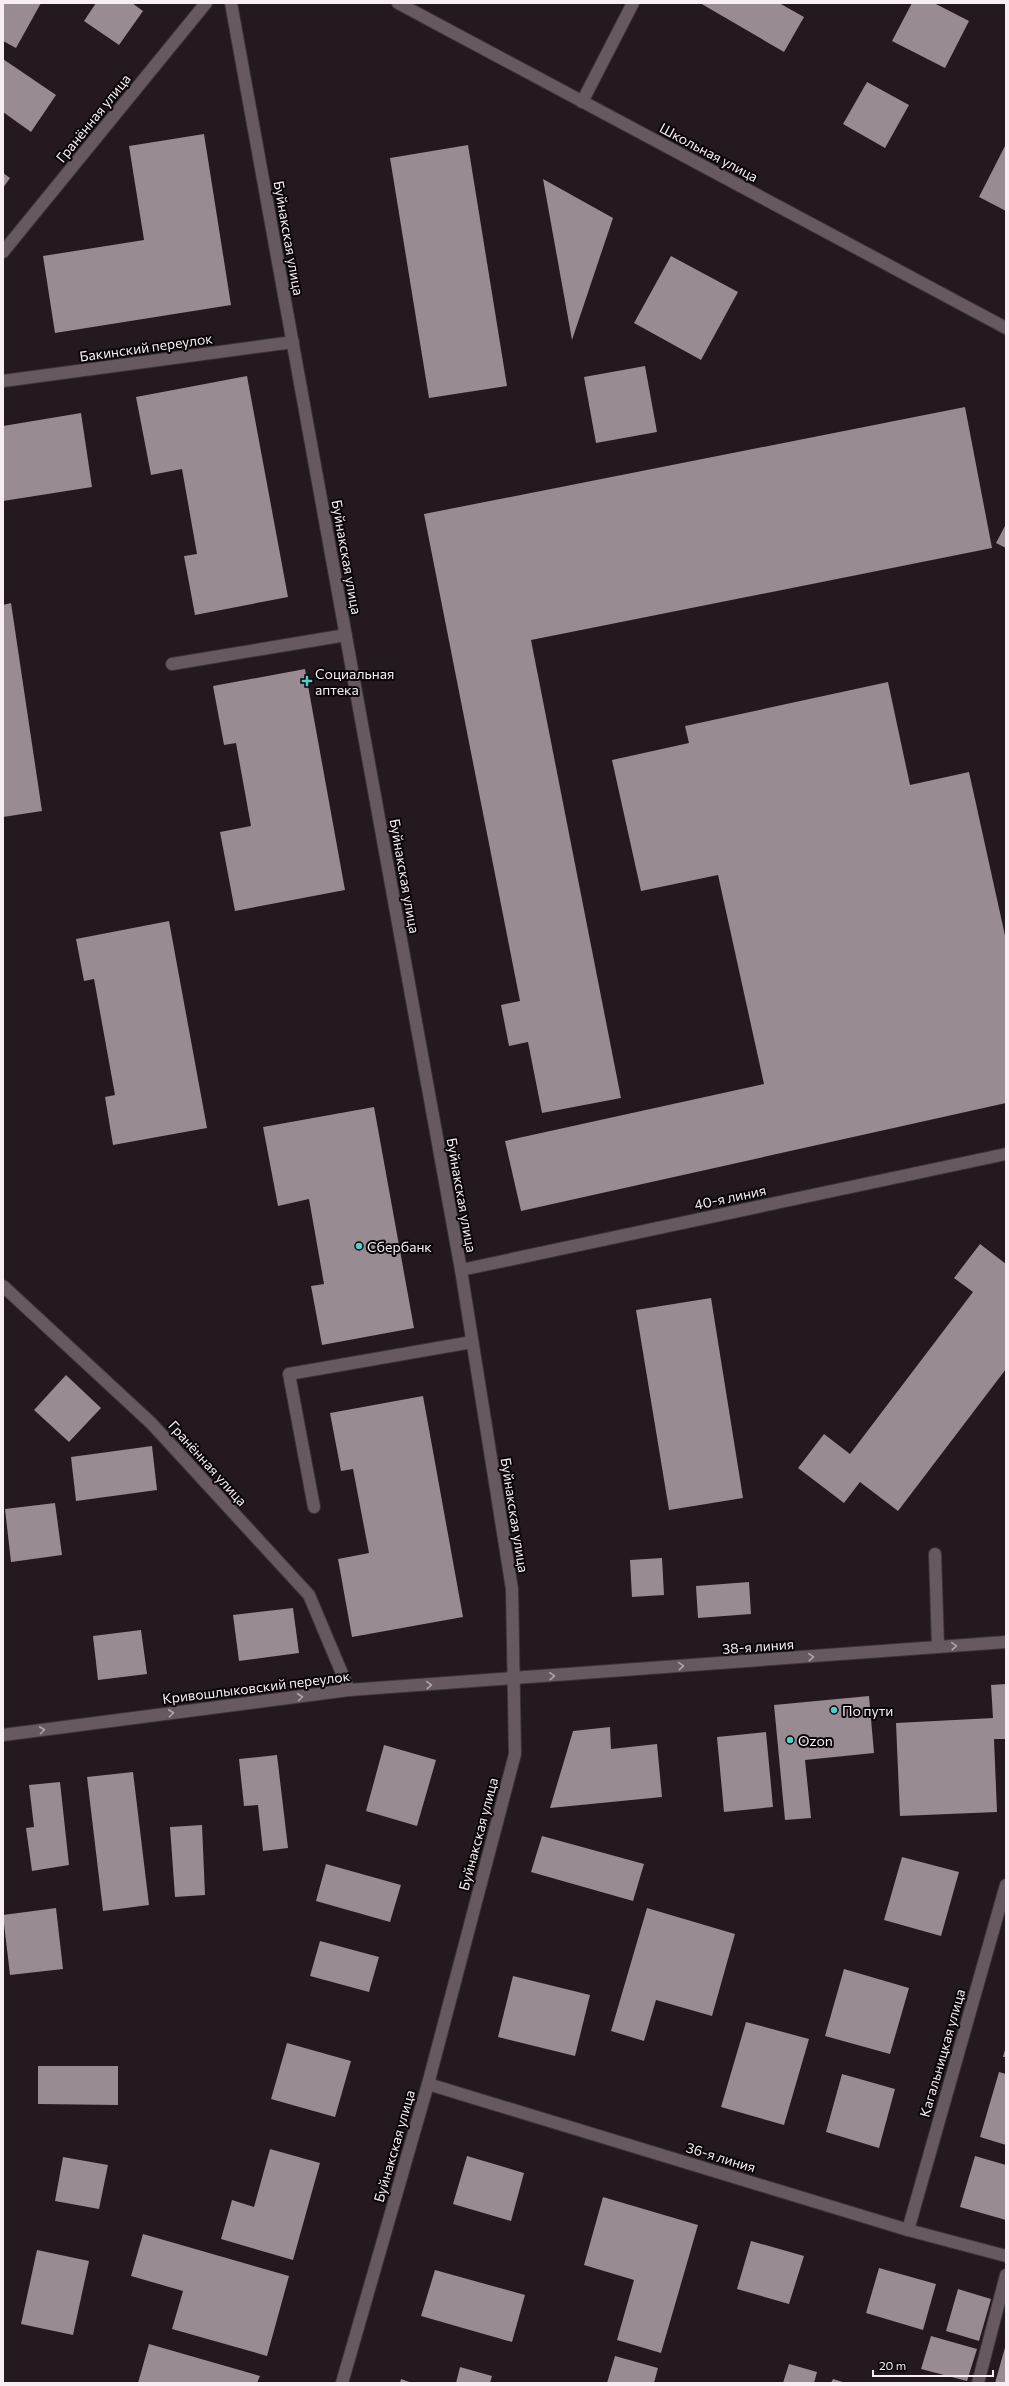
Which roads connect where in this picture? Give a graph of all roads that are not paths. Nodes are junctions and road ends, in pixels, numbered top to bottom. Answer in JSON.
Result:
{"nodes":[{"id":1,"x":206,"y":3,"type":"edge"},
{"id":2,"x":231,"y":3,"type":"edge"},
{"id":3,"x":398,"y":3,"type":"edge"},
{"id":4,"x":633,"y":3,"type":"edge"},
{"id":5,"x":582,"y":102,"type":"junction"},
{"id":6,"x":3,"y":252,"type":"edge"},
{"id":7,"x":1006,"y":328,"type":"edge"},
{"id":8,"x":293,"y":342,"type":"junction"},
{"id":9,"x":3,"y":381,"type":"edge"},
{"id":10,"x":346,"y":635,"type":"junction"},
{"id":11,"x":172,"y":664,"type":"dead end"},
{"id":12,"x":1006,"y":1154,"type":"edge"},
{"id":13,"x":461,"y":1270,"type":"junction"},
{"id":14,"x":3,"y":1286,"type":"edge"},
{"id":15,"x":472,"y":1342,"type":"junction"},
{"id":16,"x":314,"y":1507,"type":"dead end"},
{"id":17,"x":935,"y":1554,"type":"dead end"},
{"id":18,"x":1006,"y":1642,"type":"edge"},
{"id":19,"x":938,"y":1647,"type":"junction"},
{"id":20,"x":513,"y":1679,"type":"junction"},
{"id":21,"x":349,"y":1690,"type":"junction"},
{"id":22,"x":3,"y":1734,"type":"edge"},
{"id":23,"x":1006,"y":1885,"type":"edge"},
{"id":24,"x":428,"y":2084,"type":"junction"},
{"id":25,"x":908,"y":2230,"type":"junction"},
{"id":26,"x":1006,"y":2256,"type":"edge"},
{"id":27,"x":1006,"y":2275,"type":"edge"},
{"id":28,"x":342,"y":2383,"type":"edge"},
{"id":29,"x":978,"y":2383,"type":"edge"}],
"edges":[{"from":1,"to":6,"type":"street","name":"Гранённая улица"},
{"from":2,"to":8,"type":"street","name":"Буйнакская улица"},
{"from":3,"to":5,"type":"street","name":"Школьная улица"},
{"from":4,"to":5,"type":"street"},
{"from":5,"to":7,"type":"street","name":"Школьная улица"},
{"from":8,"to":9,"type":"street","name":"Бакинский переулок"},
{"from":8,"to":10,"type":"street","name":"Буйнакская улица"},
{"from":10,"to":11,"type":"street"},
{"from":10,"to":13,"type":"street","name":"Буйнакская улица"},
{"from":12,"to":13,"type":"street","name":"40-я линия"},
{"from":13,"to":15,"type":"street","name":"Буйнакская улица"},
{"from":14,"to":21,"type":"street","name":"Гранённая улица"},
{"from":15,"to":16,"type":"street"},
{"from":15,"to":20,"type":"street","name":"Буйнакская улица"},
{"from":17,"to":19,"type":"street"},
{"from":19,"to":18,"type":"street","name":"38-я линия","one_way":true},
{"from":20,"to":19,"type":"street","name":"38-я линия","one_way":true},
{"from":21,"to":20,"type":"street","name":"Кривошлыковский переулок","one_way":true},
{"from":20,"to":24,"type":"street","name":"Буйнакская улица"},
{"from":22,"to":21,"type":"street","name":"Кривошлыковский переулок","one_way":true},
{"from":23,"to":25,"type":"street","name":"Кагальницкая улица"},
{"from":24,"to":25,"type":"street","name":"36-я линия"},
{"from":24,"to":28,"type":"street","name":"Буйнакская улица"},
{"from":25,"to":26,"type":"street","name":"36-я линия"},
{"from":27,"to":29,"type":"street"}]}
